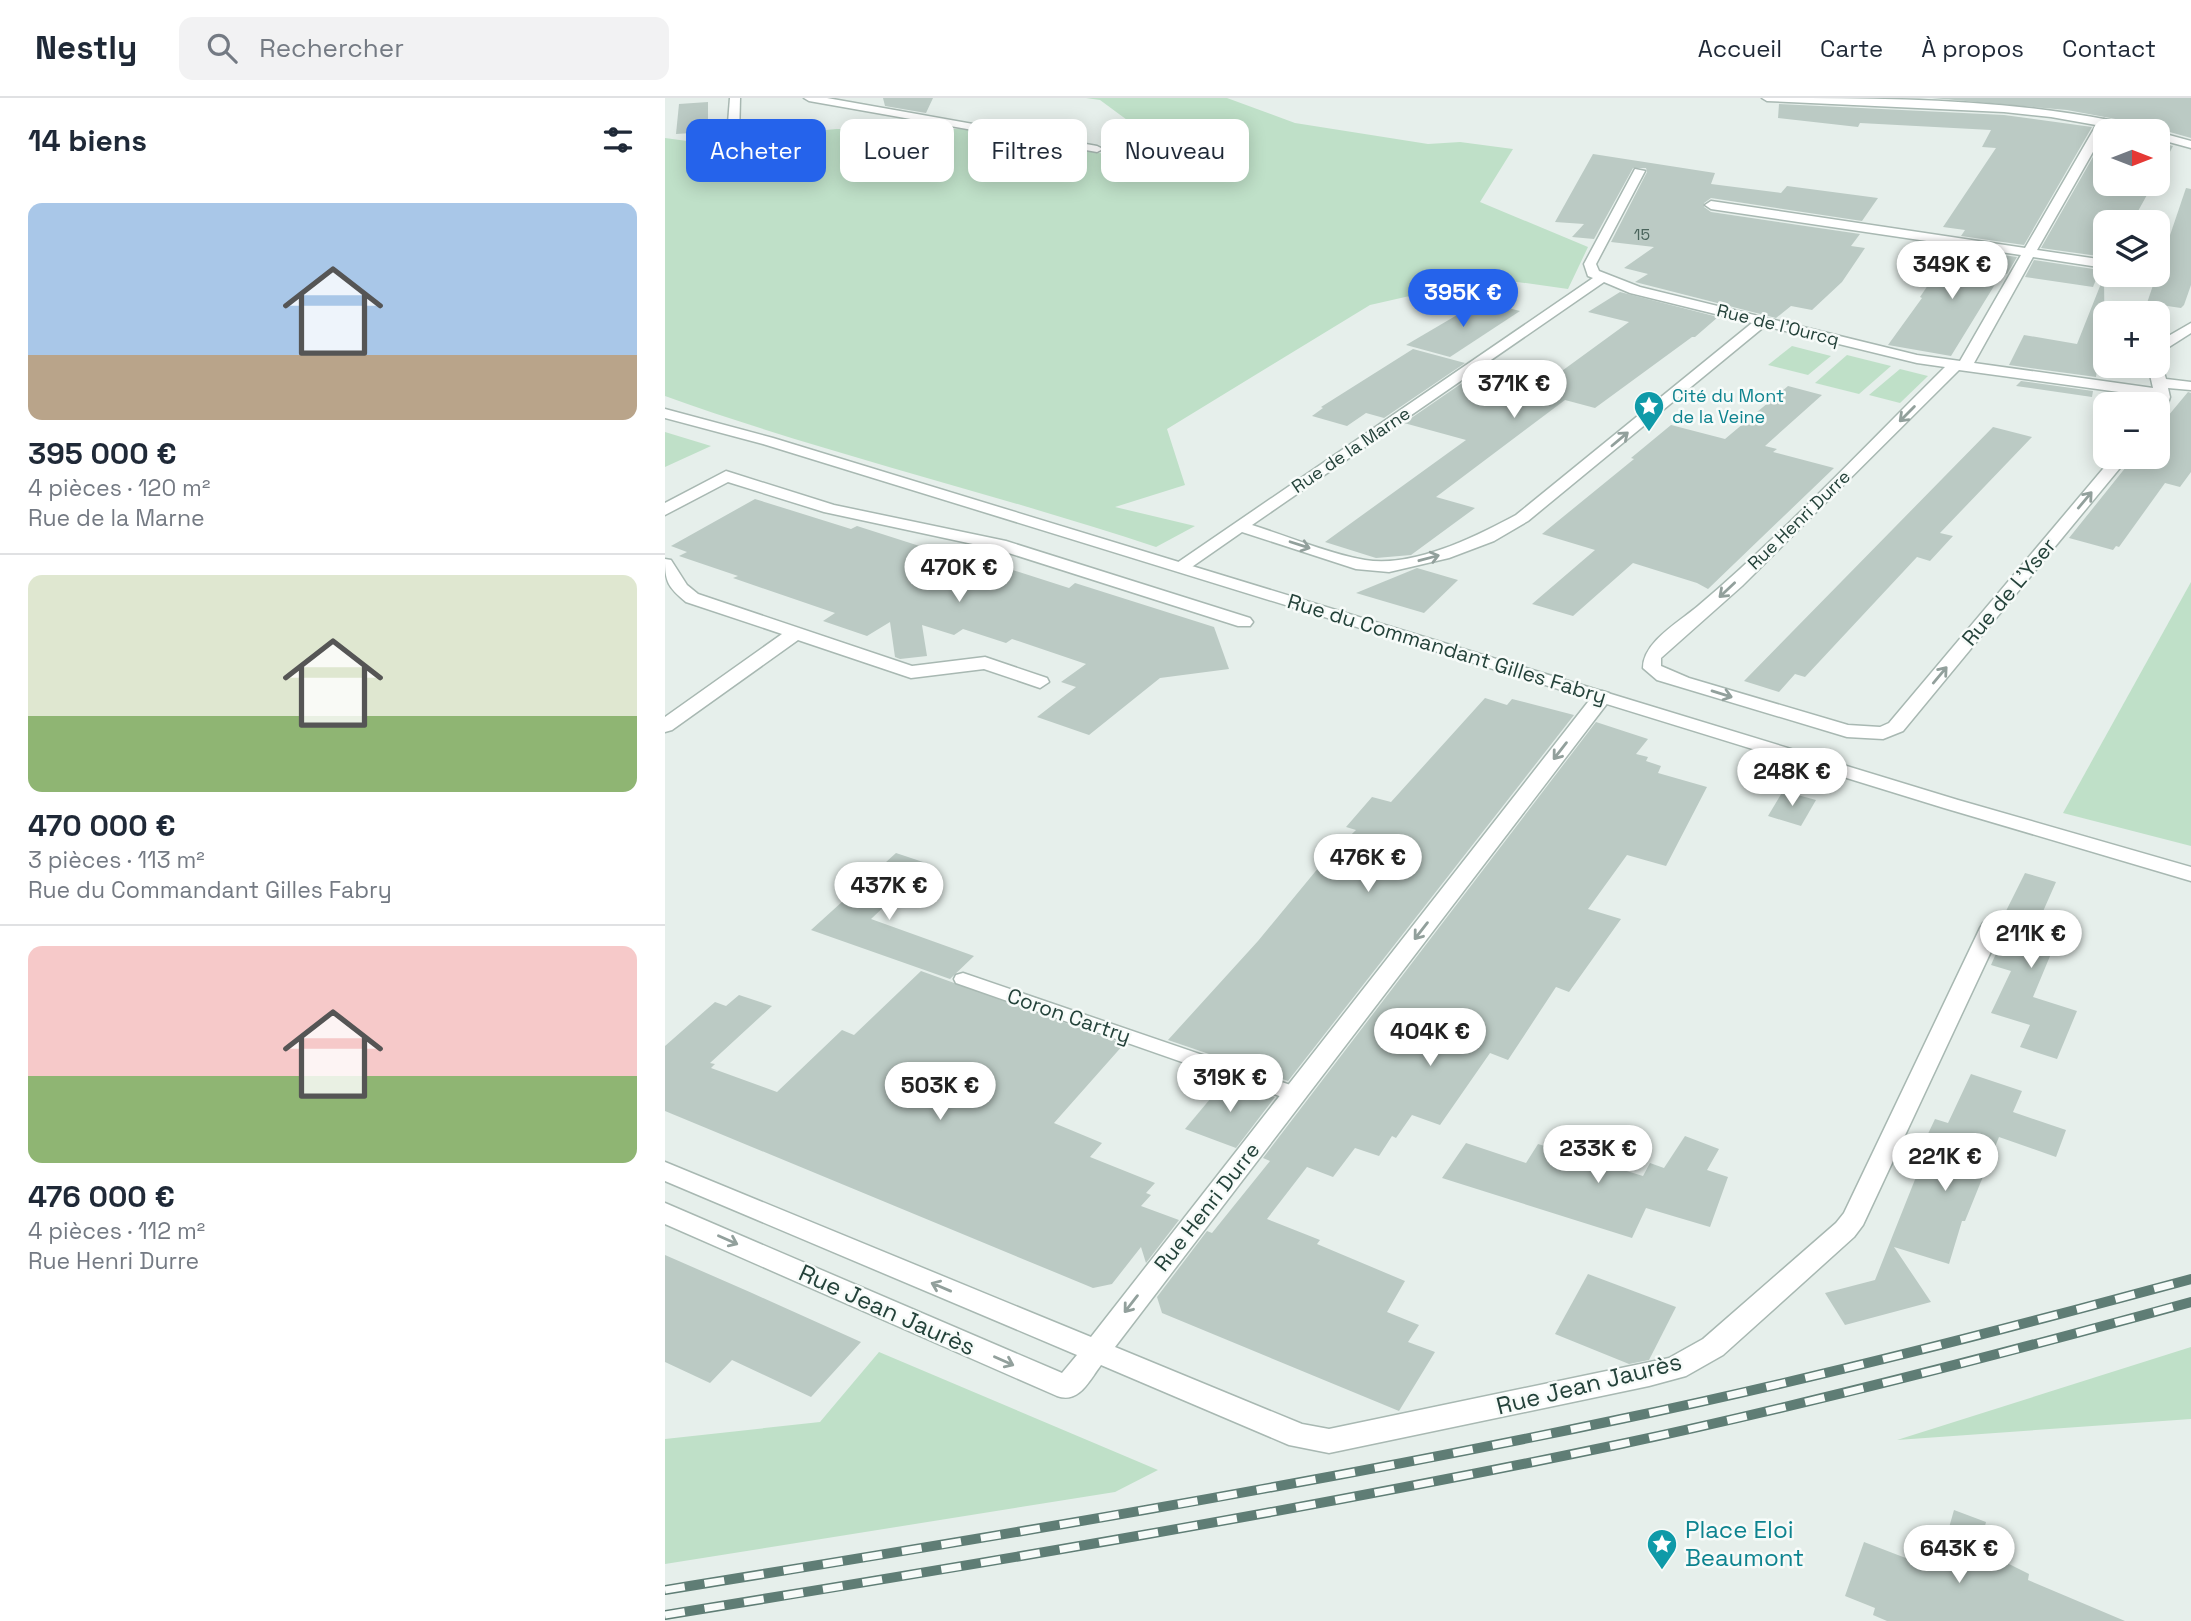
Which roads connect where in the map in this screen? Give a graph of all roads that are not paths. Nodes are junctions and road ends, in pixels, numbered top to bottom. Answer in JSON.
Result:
{"nodes":[{"id":1,"x":735,"y":98,"type":"edge"},
{"id":2,"x":809,"y":98,"type":"edge"},
{"id":3,"x":1767,"y":98,"type":"edge"},
{"id":4,"x":733,"y":119,"type":"edge"},
{"id":5,"x":2093,"y":121,"type":"edge"},
{"id":6,"x":2170,"y":139,"type":"edge"},
{"id":7,"x":2093,"y":141,"type":"edge"},
{"id":8,"x":2191,"y":145,"type":"edge"},
{"id":9,"x":1097,"y":149,"type":"dead end"},
{"id":10,"x":1639,"y":172,"type":"dead end"},
{"id":11,"x":1711,"y":205,"type":"dead end"},
{"id":12,"x":2028,"y":253,"type":"junction"},
{"id":13,"x":2093,"y":262,"type":"edge"},
{"id":14,"x":1602,"y":278,"type":"junction"},
{"id":15,"x":1762,"y":321,"type":"junction"},
{"id":16,"x":2191,"y":327,"type":"edge"},
{"id":17,"x":2170,"y":338,"type":"edge"},
{"id":18,"x":1960,"y":366,"type":"junction"},
{"id":19,"x":2159,"y":378,"type":"edge"},
{"id":20,"x":2191,"y":386,"type":"edge"},
{"id":21,"x":2162,"y":389,"type":"junction"},
{"id":22,"x":2162,"y":392,"type":"edge"},
{"id":23,"x":665,"y":402,"type":"edge"},
{"id":24,"x":665,"y":413,"type":"edge"},
{"id":25,"x":768,"y":441,"type":"junction"},
{"id":26,"x":2111,"y":469,"type":"edge"},
{"id":27,"x":665,"y":510,"type":"edge"},
{"id":28,"x":1239,"y":526,"type":"junction"},
{"id":29,"x":665,"y":564,"type":"edge"},
{"id":30,"x":1180,"y":567,"type":"junction"},
{"id":31,"x":1244,"y":621,"type":"dead end"},
{"id":32,"x":794,"y":634,"type":"junction"},
{"id":33,"x":1040,"y":682,"type":"dead end"},
{"id":34,"x":1602,"y":697,"type":"junction"},
{"id":35,"x":665,"y":726,"type":"edge"},
{"id":36,"x":1896,"y":727,"type":"joint"},
{"id":37,"x":2191,"y":876,"type":"edge"},
{"id":38,"x":1991,"y":928,"type":"dead end"},
{"id":39,"x":963,"y":979,"type":"dead end"},
{"id":40,"x":1295,"y":1094,"type":"junction"},
{"id":41,"x":665,"y":1171,"type":"edge"},
{"id":42,"x":665,"y":1213,"type":"edge"},
{"id":43,"x":1095,"y":1352,"type":"junction"}],
"edges":[{"from":1,"to":4,"type":"street"},
{"from":2,"to":9,"type":"street"},
{"from":3,"to":5,"type":"street"},
{"from":6,"to":8,"type":"street"},
{"from":7,"to":12,"type":"street","name":"Rue Henri Durre"},
{"from":10,"to":14,"type":"street"},
{"from":11,"to":12,"type":"street"},
{"from":12,"to":13,"type":"street"},
{"from":12,"to":18,"type":"street","name":"Rue Henri Durre"},
{"from":14,"to":15,"type":"street","name":"Rue de l'Ourcq"},
{"from":14,"to":28,"type":"street","name":"Rue de la Marne"},
{"from":15,"to":18,"type":"street","name":"Rue de l'Ourcq"},
{"from":28,"to":15,"type":"street","one_way":true},
{"from":16,"to":17,"type":"street"},
{"from":18,"to":21,"type":"street","name":"Rue de l'Ourcq"},
{"from":18,"to":36,"type":"street","name":"Rue Henri Durre","one_way":true},
{"from":19,"to":21,"type":"street"},
{"from":20,"to":21,"type":"street","name":"Rue de l'Ourcq"},
{"from":21,"to":22,"type":"street"},
{"from":23,"to":25,"type":"street","name":"Rue du Commandant Gilles Fabry"},
{"from":24,"to":25,"type":"street","name":"Rue du Commandant Gilles Fabry"},
{"from":25,"to":30,"type":"street","name":"Rue du Commandant Gilles Fabry"},
{"from":36,"to":26,"type":"street","name":"Rue de L'Yser","one_way":true},
{"from":27,"to":31,"type":"street"},
{"from":28,"to":30,"type":"street","name":"Rue de la Marne"},
{"from":29,"to":32,"type":"street"},
{"from":30,"to":34,"type":"street","name":"Rue du Commandant Gilles Fabry"},
{"from":32,"to":33,"type":"street"},
{"from":32,"to":35,"type":"street"},
{"from":34,"to":37,"type":"street","name":"Rue du Commandant Gilles Fabry"},
{"from":34,"to":40,"type":"street","name":"Rue Henri Durre","one_way":true},
{"from":38,"to":43,"type":"street","name":"Rue Jean Jaurès"},
{"from":39,"to":40,"type":"lane","name":"Coron Cartry"},
{"from":40,"to":43,"type":"street","name":"Rue Henri Durre","one_way":true},
{"from":43,"to":41,"type":"street","name":"Rue Jean Jaurès","one_way":true},
{"from":42,"to":43,"type":"street","name":"Rue Jean Jaurès","one_way":true}]}
